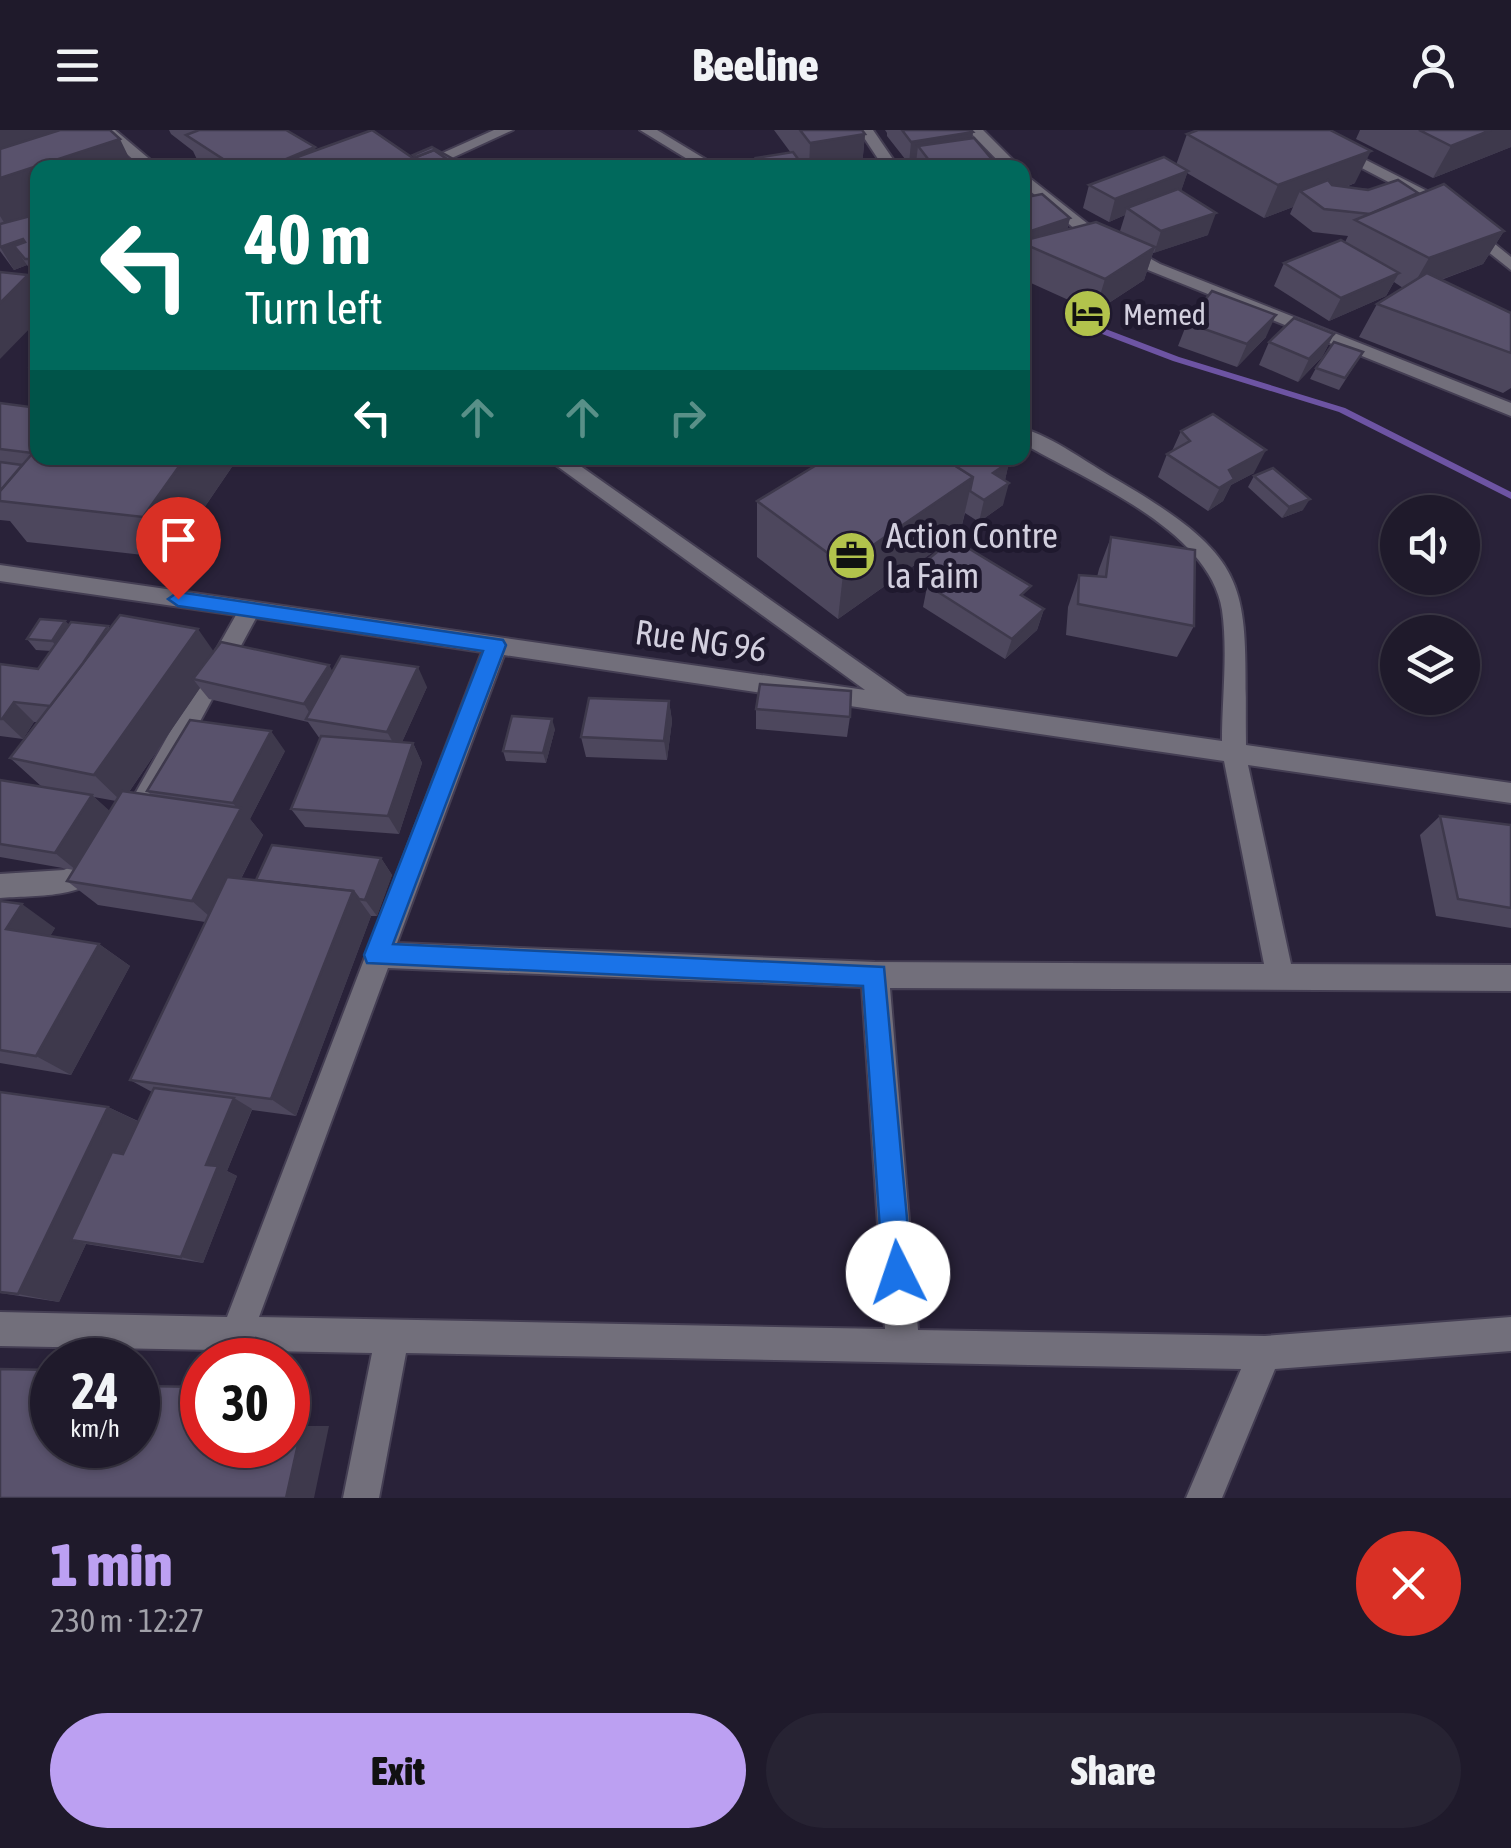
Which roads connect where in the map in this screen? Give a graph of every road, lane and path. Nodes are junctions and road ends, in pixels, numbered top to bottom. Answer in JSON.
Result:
{"nodes":[{"id":1,"x":106,"y":130,"type":"edge"},
{"id":2,"x":506,"y":130,"type":"edge"},
{"id":3,"x":647,"y":130,"type":"edge"},
{"id":4,"x":866,"y":130,"type":"edge"},
{"id":5,"x":974,"y":130,"type":"edge"},
{"id":6,"x":1296,"y":130,"type":"edge"},
{"id":7,"x":143,"y":160,"type":"edge"},
{"id":8,"x":435,"y":160,"type":"edge"},
{"id":9,"x":699,"y":160,"type":"edge"},
{"id":10,"x":887,"y":160,"type":"edge"},
{"id":11,"x":1006,"y":160,"type":"edge"},
{"id":12,"x":1030,"y":183,"type":"edge"},
{"id":13,"x":1510,"y":266,"type":"edge"},
{"id":14,"x":1511,"y":410,"type":"edge"},
{"id":15,"x":1030,"y":439,"type":"edge"},
{"id":16,"x":566,"y":465,"type":"edge"},
{"id":17,"x":0,"y":573,"type":"edge"},
{"id":18,"x":250,"y":610,"type":"junction"},
{"id":19,"x":496,"y":645,"type":"junction"},
{"id":20,"x":903,"y":704,"type":"junction"},
{"id":21,"x":1234,"y":752,"type":"junction"},
{"id":22,"x":1511,"y":793,"type":"edge"},
{"id":23,"x":0,"y":886,"type":"edge"},
{"id":24,"x":376,"y":955,"type":"junction"},
{"id":25,"x":875,"y":975,"type":"junction"},
{"id":26,"x":1280,"y":978,"type":"junction"},
{"id":27,"x":1511,"y":978,"type":"edge"},
{"id":28,"x":0,"y":1329,"type":"edge"},
{"id":29,"x":236,"y":1333,"type":"junction"},
{"id":30,"x":1511,"y":1334,"type":"edge"},
{"id":31,"x":392,"y":1337,"type":"junction"},
{"id":32,"x":903,"y":1348,"type":"junction"},
{"id":33,"x":1265,"y":1353,"type":"junction"},
{"id":34,"x":361,"y":1498,"type":"edge"},
{"id":35,"x":1204,"y":1498,"type":"edge"}],
"edges":[{"from":1,"to":7,"type":"street"},
{"from":2,"to":8,"type":"street"},
{"from":3,"to":9,"type":"street"},
{"from":4,"to":10,"type":"street"},
{"from":5,"to":11,"type":"street"},
{"from":6,"to":13,"type":"street"},
{"from":12,"to":14,"type":"street"},
{"from":15,"to":21,"type":"street"},
{"from":16,"to":20,"type":"street"},
{"from":17,"to":18,"type":"street","name":"Rue NG 96"},
{"from":18,"to":19,"type":"street","name":"Rue NG 96"},
{"from":18,"to":23,"type":"street"},
{"from":19,"to":20,"type":"street","name":"Rue NG 96"},
{"from":19,"to":24,"type":"street"},
{"from":20,"to":21,"type":"street","name":"Rue NG 96"},
{"from":21,"to":22,"type":"street","name":"Rue NG 96"},
{"from":21,"to":26,"type":"street"},
{"from":24,"to":25,"type":"street"},
{"from":24,"to":29,"type":"street"},
{"from":25,"to":26,"type":"street"},
{"from":25,"to":32,"type":"street"},
{"from":26,"to":27,"type":"street"},
{"from":28,"to":29,"type":"street"},
{"from":29,"to":31,"type":"street"},
{"from":30,"to":33,"type":"street"},
{"from":31,"to":32,"type":"street"},
{"from":31,"to":34,"type":"street"},
{"from":32,"to":33,"type":"street"},
{"from":33,"to":35,"type":"street"}]}
